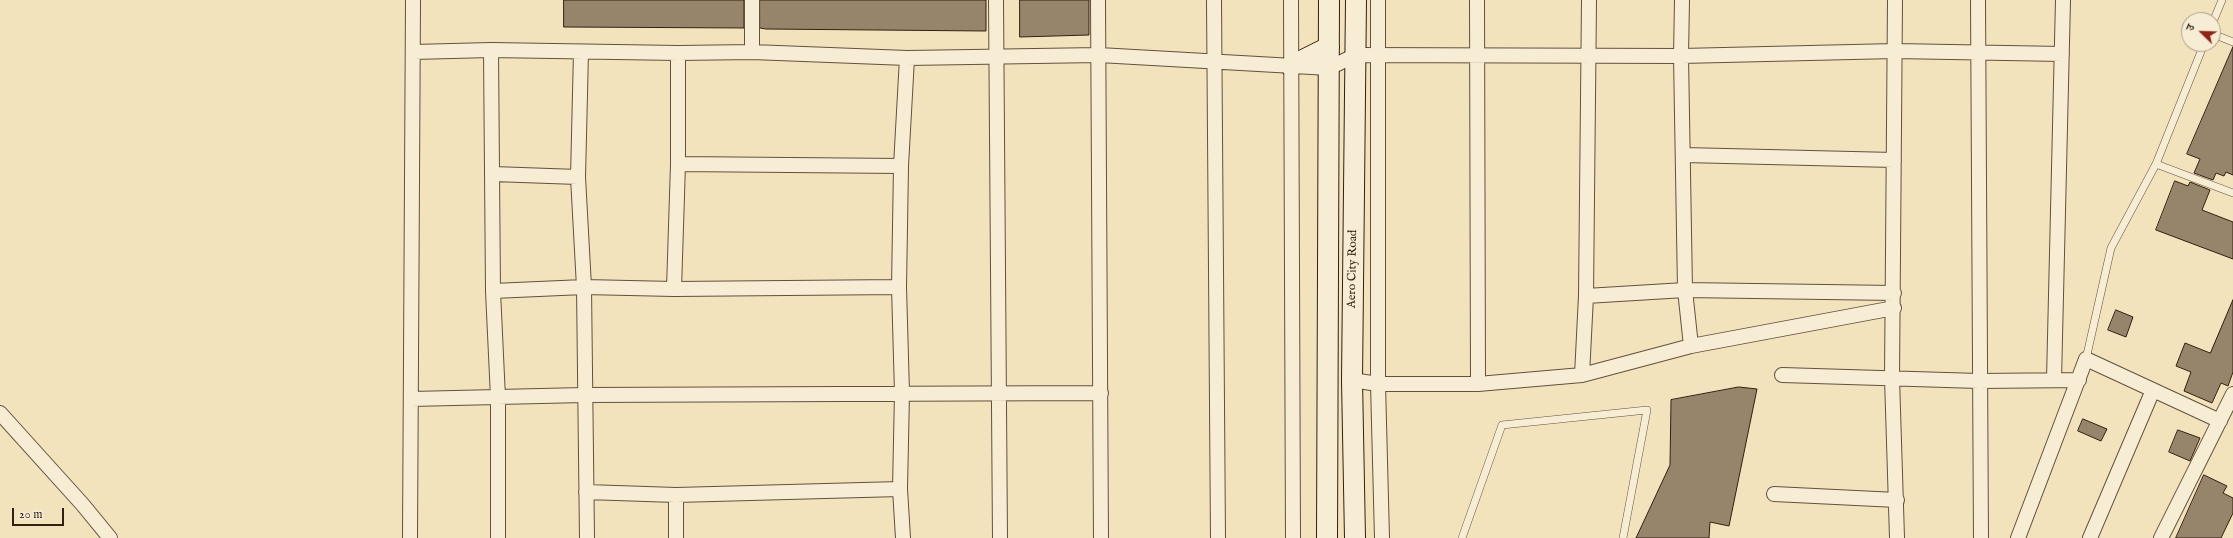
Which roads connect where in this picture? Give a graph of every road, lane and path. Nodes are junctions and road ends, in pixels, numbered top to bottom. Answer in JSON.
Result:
{"nodes":[{"id":1,"x":413,"y":0,"type":"edge"},
{"id":2,"x":752,"y":0,"type":"edge"},
{"id":3,"x":996,"y":0,"type":"edge"},
{"id":4,"x":1098,"y":0,"type":"edge"},
{"id":5,"x":1214,"y":0,"type":"edge"},
{"id":6,"x":1291,"y":0,"type":"edge"},
{"id":7,"x":1329,"y":0,"type":"edge"},
{"id":8,"x":1356,"y":0,"type":"edge"},
{"id":9,"x":1378,"y":0,"type":"edge"},
{"id":10,"x":1477,"y":0,"type":"edge"},
{"id":11,"x":1589,"y":0,"type":"edge"},
{"id":12,"x":1682,"y":0,"type":"edge"},
{"id":13,"x":1895,"y":0,"type":"edge"},
{"id":14,"x":1978,"y":0,"type":"edge"},
{"id":15,"x":2062,"y":0,"type":"edge"},
{"id":16,"x":2222,"y":0,"type":"edge"},
{"id":17,"x":2217,"y":12,"type":"edge"},
{"id":18,"x":2221,"y":37,"type":"edge"},
{"id":19,"x":2233,"y":42,"type":"edge"},
{"id":20,"x":1330,"y":47,"type":"junction"},
{"id":21,"x":491,"y":50,"type":"junction"},
{"id":22,"x":1895,"y":51,"type":"junction"},
{"id":23,"x":413,"y":52,"type":"junction"},
{"id":24,"x":581,"y":52,"type":"junction"},
{"id":25,"x":752,"y":52,"type":"junction"},
{"id":26,"x":2201,"y":52,"type":"edge"},
{"id":27,"x":678,"y":53,"type":"junction"},
{"id":28,"x":1978,"y":53,"type":"junction"},
{"id":29,"x":2062,"y":54,"type":"junction"},
{"id":30,"x":1099,"y":55,"type":"junction"},
{"id":31,"x":1356,"y":55,"type":"junction"},
{"id":32,"x":1378,"y":55,"type":"junction"},
{"id":33,"x":1589,"y":55,"type":"junction"},
{"id":34,"x":995,"y":56,"type":"junction"},
{"id":35,"x":1681,"y":56,"type":"junction"},
{"id":36,"x":1475,"y":57,"type":"junction"},
{"id":37,"x":907,"y":58,"type":"junction"},
{"id":38,"x":1215,"y":63,"type":"junction"},
{"id":39,"x":1291,"y":66,"type":"junction"},
{"id":40,"x":1329,"y":68,"type":"junction"},
{"id":41,"x":1684,"y":155,"type":"junction"},
{"id":42,"x":1894,"y":160,"type":"junction"},
{"id":43,"x":678,"y":164,"type":"junction"},
{"id":44,"x":2156,"y":164,"type":"junction"},
{"id":45,"x":901,"y":166,"type":"junction"},
{"id":46,"x":493,"y":174,"type":"junction"},
{"id":47,"x":578,"y":177,"type":"junction"},
{"id":48,"x":2233,"y":193,"type":"edge"},
{"id":49,"x":584,"y":287,"type":"junction"},
{"id":50,"x":899,"y":287,"type":"junction"},
{"id":51,"x":674,"y":289,"type":"junction"},
{"id":52,"x":1685,"y":290,"type":"junction"},
{"id":53,"x":493,"y":291,"type":"junction"},
{"id":54,"x":1894,"y":294,"type":"junction"},
{"id":55,"x":1586,"y":296,"type":"junction"},
{"id":56,"x":1894,"y":308,"type":"junction"},
{"id":57,"x":1691,"y":346,"type":"junction"},
{"id":58,"x":2086,"y":359,"type":"junction"},
{"id":59,"x":1582,"y":375,"type":"junction"},
{"id":60,"x":1782,"y":375,"type":"dead end"},
{"id":61,"x":1892,"y":378,"type":"junction"},
{"id":62,"x":1352,"y":380,"type":"junction"},
{"id":63,"x":1979,"y":380,"type":"junction"},
{"id":64,"x":2054,"y":380,"type":"junction"},
{"id":65,"x":2079,"y":380,"type":"junction"},
{"id":66,"x":1378,"y":384,"type":"junction"},
{"id":67,"x":1478,"y":384,"type":"junction"},
{"id":68,"x":2153,"y":390,"type":"junction"},
{"id":69,"x":902,"y":393,"type":"junction"},
{"id":70,"x":1101,"y":394,"type":"junction"},
{"id":71,"x":2233,"y":394,"type":"edge"},
{"id":72,"x":584,"y":395,"type":"junction"},
{"id":73,"x":997,"y":395,"type":"junction"},
{"id":74,"x":498,"y":398,"type":"junction"},
{"id":75,"x":411,"y":399,"type":"junction"},
{"id":76,"x":0,"y":413,"type":"edge"},
{"id":77,"x":2220,"y":421,"type":"junction"},
{"id":78,"x":900,"y":489,"type":"junction"},
{"id":79,"x":586,"y":492,"type":"junction"},
{"id":80,"x":1774,"y":494,"type":"dead end"},
{"id":81,"x":676,"y":495,"type":"junction"},
{"id":82,"x":1897,"y":500,"type":"junction"},
{"id":83,"x":110,"y":538,"type":"edge"},
{"id":84,"x":410,"y":538,"type":"edge"},
{"id":85,"x":498,"y":538,"type":"edge"},
{"id":86,"x":587,"y":538,"type":"edge"},
{"id":87,"x":676,"y":538,"type":"edge"},
{"id":88,"x":903,"y":538,"type":"edge"},
{"id":89,"x":1000,"y":538,"type":"edge"},
{"id":90,"x":1101,"y":538,"type":"edge"},
{"id":91,"x":1218,"y":538,"type":"edge"},
{"id":92,"x":1293,"y":538,"type":"edge"},
{"id":93,"x":1326,"y":538,"type":"edge"},
{"id":94,"x":1355,"y":538,"type":"edge"},
{"id":95,"x":1382,"y":538,"type":"edge"},
{"id":96,"x":1462,"y":538,"type":"edge"},
{"id":97,"x":1623,"y":538,"type":"edge"},
{"id":98,"x":1897,"y":538,"type":"edge"},
{"id":99,"x":1981,"y":538,"type":"edge"},
{"id":100,"x":2018,"y":538,"type":"edge"},
{"id":101,"x":2090,"y":538,"type":"edge"},
{"id":102,"x":2161,"y":538,"type":"edge"}],
"edges":[{"from":1,"to":23,"type":"street"},
{"from":2,"to":25,"type":"street"},
{"from":3,"to":34,"type":"street"},
{"from":4,"to":30,"type":"street"},
{"from":5,"to":38,"type":"street"},
{"from":6,"to":39,"type":"street"},
{"from":7,"to":20,"type":"street","name":"Aero City Road"},
{"from":8,"to":31,"type":"street","name":"Aero City Road"},
{"from":9,"to":32,"type":"street"},
{"from":10,"to":36,"type":"street"},
{"from":11,"to":33,"type":"street"},
{"from":12,"to":35,"type":"street"},
{"from":13,"to":22,"type":"street"},
{"from":14,"to":28,"type":"street"},
{"from":15,"to":29,"type":"street"},
{"from":16,"to":17,"type":"lane"},
{"from":18,"to":19,"type":"lane"},
{"from":20,"to":39,"type":"street"},
{"from":20,"to":40,"type":"street","name":"Aero City Road"},
{"from":21,"to":23,"type":"street"},
{"from":21,"to":24,"type":"street"},
{"from":21,"to":46,"type":"street"},
{"from":22,"to":28,"type":"street"},
{"from":22,"to":35,"type":"street"},
{"from":22,"to":42,"type":"street"},
{"from":23,"to":75,"type":"street"},
{"from":24,"to":27,"type":"street"},
{"from":24,"to":47,"type":"street"},
{"from":25,"to":27,"type":"street"},
{"from":25,"to":37,"type":"street"},
{"from":26,"to":44,"type":"lane"},
{"from":27,"to":43,"type":"street"},
{"from":28,"to":29,"type":"street"},
{"from":28,"to":63,"type":"street"},
{"from":29,"to":64,"type":"street"},
{"from":30,"to":34,"type":"street"},
{"from":30,"to":38,"type":"street"},
{"from":30,"to":70,"type":"street"},
{"from":31,"to":32,"type":"street"},
{"from":31,"to":40,"type":"street"},
{"from":31,"to":62,"type":"street","name":"Aero City Road"},
{"from":32,"to":36,"type":"street"},
{"from":32,"to":66,"type":"street"},
{"from":33,"to":35,"type":"street"},
{"from":33,"to":36,"type":"street"},
{"from":33,"to":55,"type":"street"},
{"from":34,"to":37,"type":"street"},
{"from":34,"to":73,"type":"street"},
{"from":35,"to":41,"type":"street"},
{"from":36,"to":67,"type":"street"},
{"from":37,"to":45,"type":"street"},
{"from":38,"to":39,"type":"street"},
{"from":38,"to":91,"type":"street"},
{"from":39,"to":40,"type":"street"},
{"from":39,"to":92,"type":"street"},
{"from":40,"to":93,"type":"street","name":"Aero City Road"},
{"from":41,"to":42,"type":"street"},
{"from":41,"to":52,"type":"street"},
{"from":42,"to":54,"type":"street"},
{"from":43,"to":45,"type":"street"},
{"from":43,"to":51,"type":"street"},
{"from":44,"to":48,"type":"lane"},
{"from":44,"to":58,"type":"lane"},
{"from":45,"to":50,"type":"street"},
{"from":46,"to":47,"type":"street"},
{"from":46,"to":53,"type":"street"},
{"from":47,"to":49,"type":"street"},
{"from":49,"to":51,"type":"street"},
{"from":49,"to":53,"type":"street"},
{"from":49,"to":72,"type":"street"},
{"from":50,"to":51,"type":"street"},
{"from":50,"to":69,"type":"street"},
{"from":52,"to":54,"type":"street"},
{"from":52,"to":55,"type":"street"},
{"from":52,"to":57,"type":"street"},
{"from":53,"to":74,"type":"street"},
{"from":54,"to":56,"type":"street"},
{"from":55,"to":59,"type":"street"},
{"from":56,"to":57,"type":"street"},
{"from":56,"to":61,"type":"street"},
{"from":57,"to":59,"type":"street"},
{"from":58,"to":65,"type":"street"},
{"from":58,"to":68,"type":"street"},
{"from":59,"to":67,"type":"street"},
{"from":60,"to":61,"type":"street"},
{"from":61,"to":63,"type":"street"},
{"from":61,"to":82,"type":"street"},
{"from":62,"to":66,"type":"street"},
{"from":62,"to":94,"type":"street","name":"Aero City Road"},
{"from":63,"to":64,"type":"street"},
{"from":63,"to":99,"type":"street"},
{"from":64,"to":65,"type":"street"},
{"from":65,"to":100,"type":"street"},
{"from":66,"to":67,"type":"street"},
{"from":66,"to":95,"type":"street"},
{"from":68,"to":77,"type":"street"},
{"from":68,"to":101,"type":"street"},
{"from":69,"to":72,"type":"street"},
{"from":69,"to":73,"type":"street"},
{"from":69,"to":78,"type":"street"},
{"from":70,"to":73,"type":"street"},
{"from":70,"to":90,"type":"street"},
{"from":71,"to":77,"type":"street"},
{"from":72,"to":74,"type":"street"},
{"from":72,"to":79,"type":"street"},
{"from":73,"to":89,"type":"street"},
{"from":74,"to":75,"type":"street"},
{"from":74,"to":85,"type":"street"},
{"from":75,"to":84,"type":"street"},
{"from":76,"to":83,"type":"street"},
{"from":77,"to":102,"type":"street"},
{"from":78,"to":81,"type":"street"},
{"from":78,"to":88,"type":"street"},
{"from":79,"to":81,"type":"street"},
{"from":79,"to":86,"type":"street"},
{"from":80,"to":82,"type":"street"},
{"from":81,"to":87,"type":"street"},
{"from":82,"to":98,"type":"street"},
{"from":96,"to":97,"type":"lane"}]}
